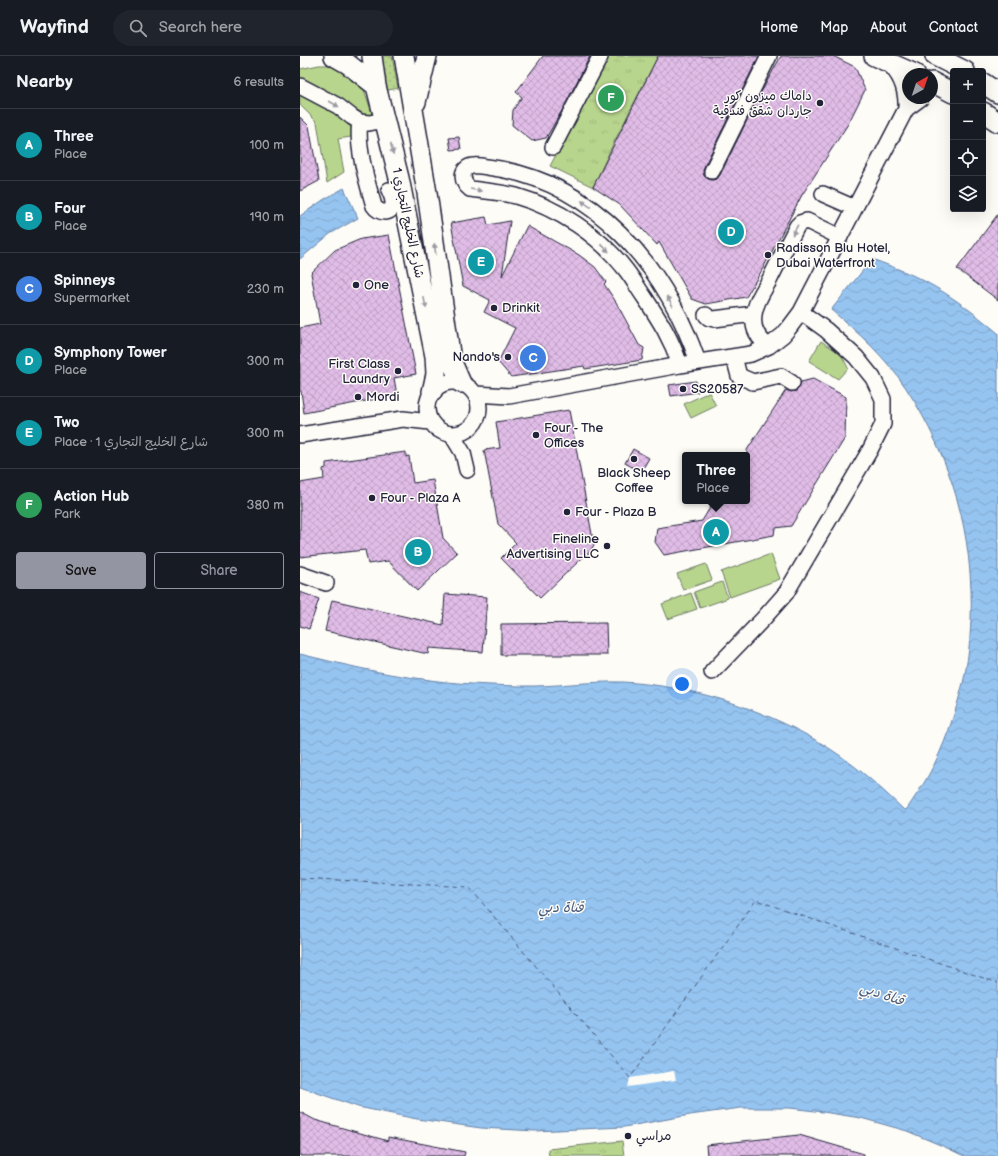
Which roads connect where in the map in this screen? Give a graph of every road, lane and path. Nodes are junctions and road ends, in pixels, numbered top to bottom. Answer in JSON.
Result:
{"nodes":[{"id":1,"x":334,"y":56,"type":"edge"},
{"id":2,"x":372,"y":56,"type":"edge"},
{"id":3,"x":404,"y":56,"type":"edge"},
{"id":4,"x":427,"y":56,"type":"edge"},
{"id":5,"x":601,"y":56,"type":"edge"},
{"id":6,"x":769,"y":56,"type":"edge"},
{"id":7,"x":935,"y":56,"type":"edge"},
{"id":8,"x":880,"y":58,"type":"edge"},
{"id":9,"x":960,"y":65,"type":"edge"},
{"id":10,"x":902,"y":68,"type":"edge"},
{"id":11,"x":938,"y":85,"type":"edge"},
{"id":12,"x":300,"y":86,"type":"edge"},
{"id":13,"x":376,"y":86,"type":"junction"},
{"id":14,"x":950,"y":91,"type":"edge"},
{"id":15,"x":950,"y":93,"type":"edge"},
{"id":16,"x":938,"y":94,"type":"edge"},
{"id":17,"x":913,"y":104,"type":"edge"},
{"id":18,"x":906,"y":109,"type":"junction"},
{"id":19,"x":414,"y":112,"type":"junction"},
{"id":20,"x":986,"y":114,"type":"edge"},
{"id":21,"x":385,"y":120,"type":"junction"},
{"id":22,"x":360,"y":122,"type":"junction"},
{"id":23,"x":998,"y":122,"type":"edge"},
{"id":24,"x":553,"y":147,"type":"dead end"},
{"id":25,"x":712,"y":171,"type":"dead end"},
{"id":26,"x":394,"y":184,"type":"junction"},
{"id":27,"x":823,"y":194,"type":"dead end"},
{"id":28,"x":855,"y":208,"type":"junction"},
{"id":29,"x":840,"y":237,"type":"junction"},
{"id":30,"x":707,"y":312,"type":"dead end"},
{"id":31,"x":754,"y":312,"type":"junction"},
{"id":32,"x":801,"y":312,"type":"junction"},
{"id":33,"x":679,"y":318,"type":"junction"},
{"id":34,"x":663,"y":325,"type":"junction"},
{"id":35,"x":756,"y":332,"type":"junction"},
{"id":36,"x":769,"y":346,"type":"junction"},
{"id":37,"x":751,"y":354,"type":"junction"},
{"id":38,"x":734,"y":357,"type":"junction"},
{"id":39,"x":698,"y":362,"type":"junction"},
{"id":40,"x":680,"y":365,"type":"junction"},
{"id":41,"x":461,"y":383,"type":"junction"},
{"id":42,"x":792,"y":383,"type":"dead end"},
{"id":43,"x":476,"y":394,"type":"junction"},
{"id":44,"x":509,"y":396,"type":"junction"},
{"id":45,"x":430,"y":399,"type":"junction"},
{"id":46,"x":480,"y":411,"type":"junction"},
{"id":47,"x":404,"y":419,"type":"junction"},
{"id":48,"x":430,"y":422,"type":"junction"},
{"id":49,"x":458,"y":434,"type":"junction"},
{"id":50,"x":300,"y":435,"type":"edge"},
{"id":51,"x":468,"y":470,"type":"dead end"},
{"id":52,"x":300,"y":574,"type":"edge"},
{"id":53,"x":326,"y":583,"type":"dead end"},
{"id":54,"x":712,"y":672,"type":"dead end"}],
"edges":[{"from":1,"to":13,"type":"main road"},
{"from":2,"to":13,"type":"main road","name":"شارع الخليج التجاري 1"},
{"from":3,"to":19,"type":"main road","name":"شارع الخليج التجاري 1"},
{"from":4,"to":19,"type":"main road"},
{"from":5,"to":24,"type":"street"},
{"from":6,"to":25,"type":"street"},
{"from":7,"to":9,"type":"main road"},
{"from":8,"to":10,"type":"main road"},
{"from":8,"to":18,"type":"street"},
{"from":11,"to":14,"type":"main road"},
{"from":12,"to":22,"type":"street","one_way":true},
{"from":13,"to":21,"type":"main road","name":"شارع الخليج التجاري 1"},
{"from":15,"to":16,"type":"street"},
{"from":17,"to":18,"type":"street"},
{"from":18,"to":28,"type":"street"},
{"from":41,"to":19,"type":"main road","name":"شارع الخليج التجاري 1","one_way":true},
{"from":20,"to":23,"type":"main road"},
{"from":21,"to":22,"type":"street"},
{"from":21,"to":26,"type":"main road","name":"شارع الخليج التجاري 1","one_way":true},
{"from":22,"to":26,"type":"street"},
{"from":26,"to":45,"type":"main road","name":"شارع الخليج التجاري 1","one_way":true},
{"from":27,"to":28,"type":"street"},
{"from":28,"to":29,"type":"street"},
{"from":29,"to":31,"type":"street","one_way":true},
{"from":29,"to":32,"type":"street"},
{"from":30,"to":31,"type":"street"},
{"from":31,"to":35,"type":"street"},
{"from":32,"to":36,"type":"street"},
{"from":32,"to":54,"type":"street"},
{"from":33,"to":34,"type":"street"},
{"from":33,"to":34,"type":"street","one_way":true},
{"from":33,"to":39,"type":"street"},
{"from":34,"to":40,"type":"street"},
{"from":35,"to":36,"type":"street"},
{"from":35,"to":37,"type":"street"},
{"from":36,"to":37,"type":"street"},
{"from":37,"to":38,"type":"street"},
{"from":38,"to":39,"type":"street"},
{"from":38,"to":42,"type":"street"},
{"from":39,"to":40,"type":"street"},
{"from":40,"to":44,"type":"street"},
{"from":41,"to":43,"type":"street"},
{"from":41,"to":45,"type":"street"},
{"from":43,"to":44,"type":"street"},
{"from":43,"to":46,"type":"street"},
{"from":44,"to":46,"type":"street"},
{"from":45,"to":47,"type":"street"},
{"from":45,"to":48,"type":"street"},
{"from":46,"to":49,"type":"street"},
{"from":47,"to":48,"type":"street"},
{"from":47,"to":50,"type":"street"},
{"from":48,"to":49,"type":"street"},
{"from":49,"to":51,"type":"street"},
{"from":52,"to":53,"type":"street"}]}
